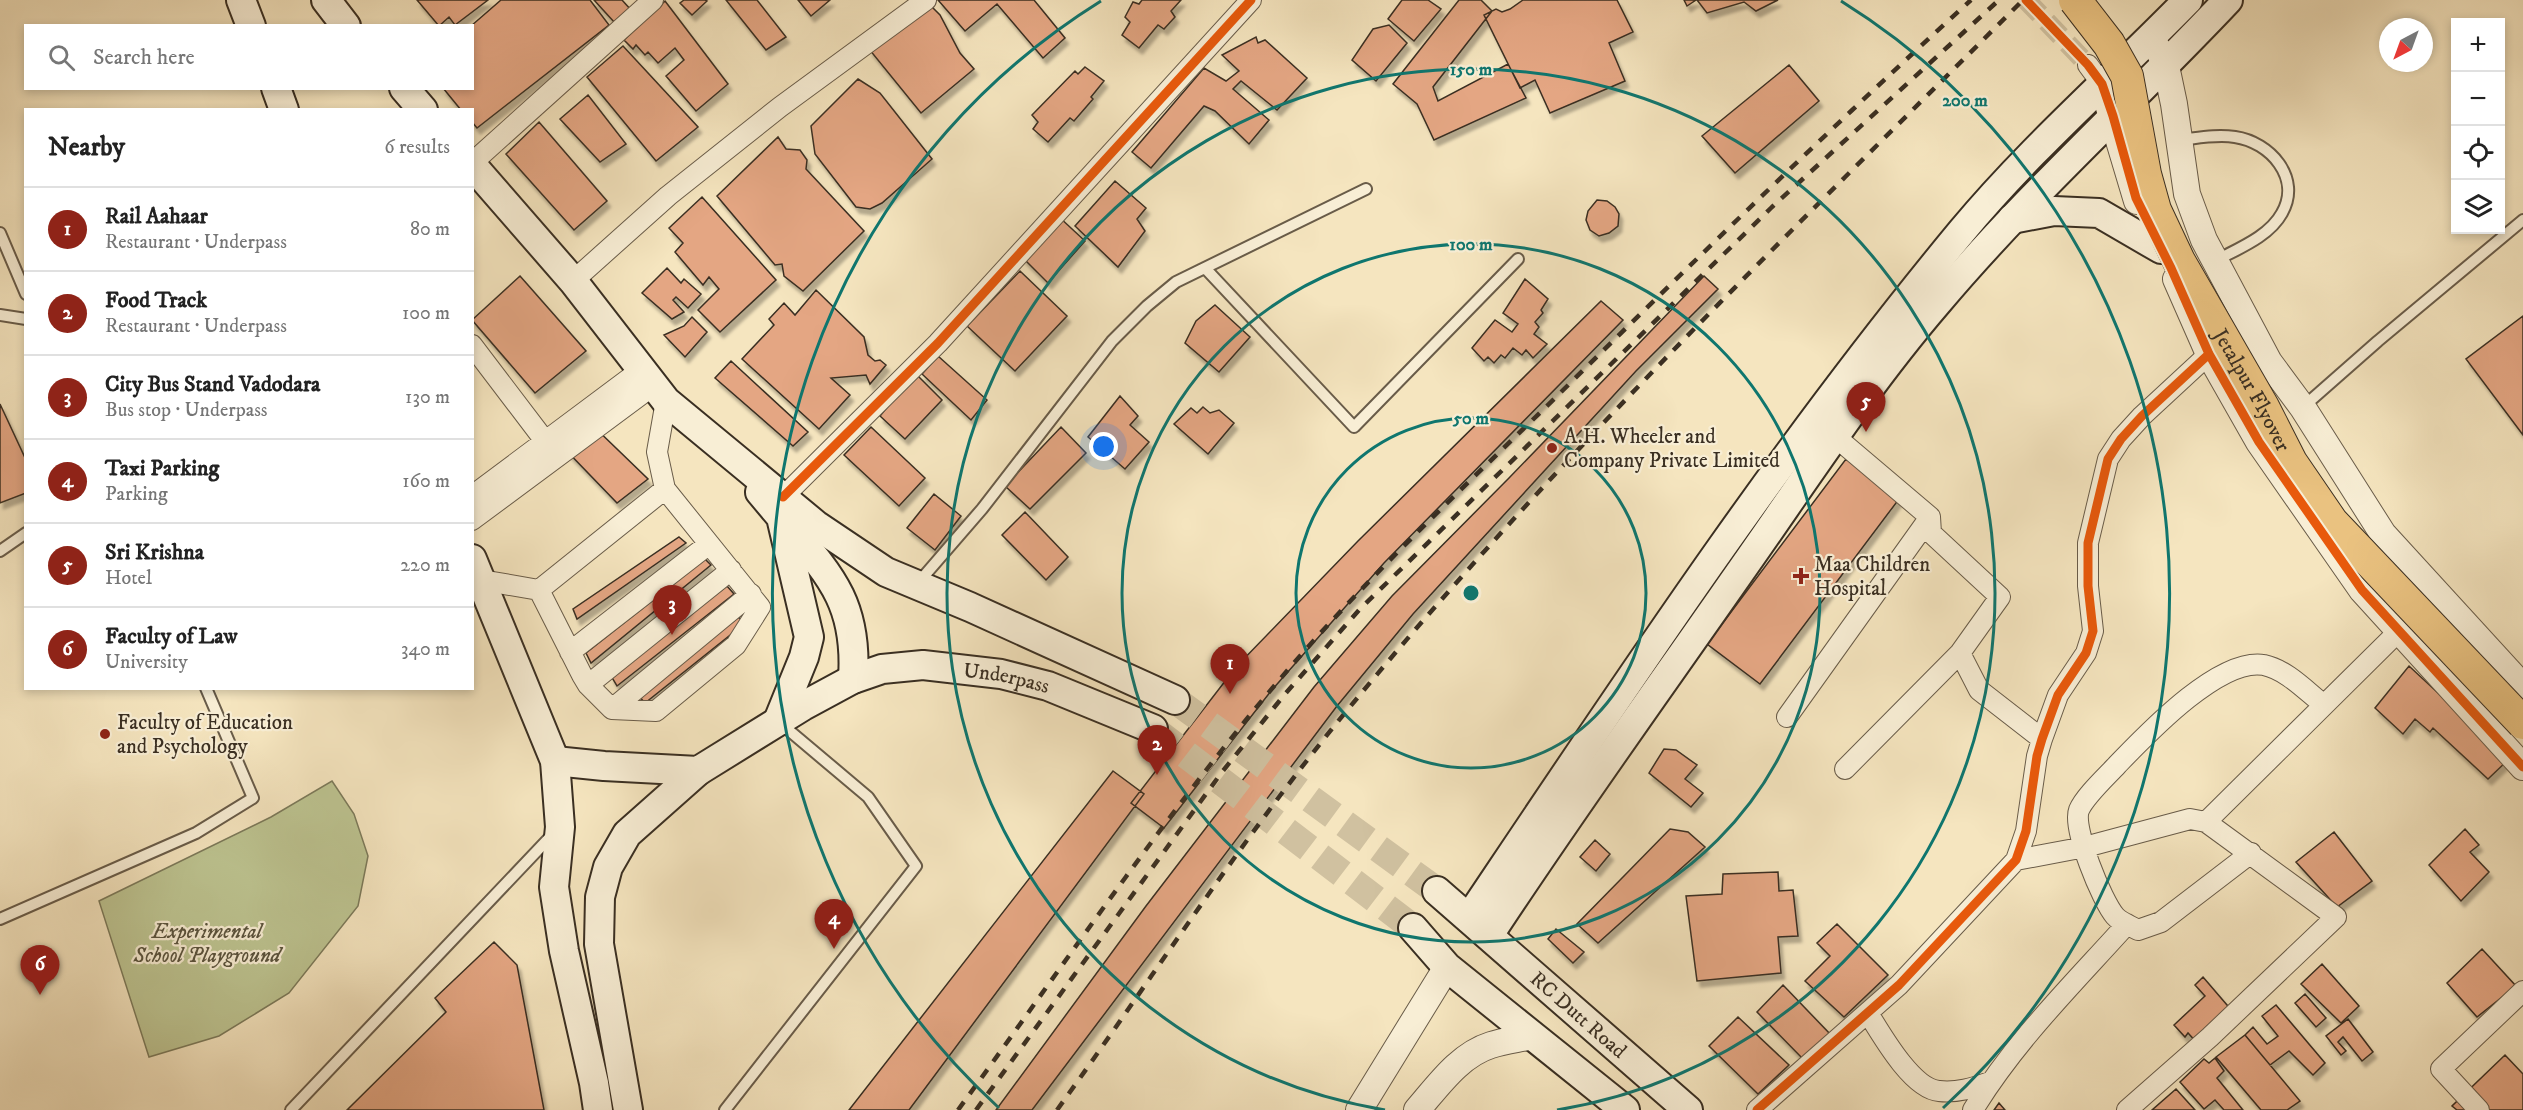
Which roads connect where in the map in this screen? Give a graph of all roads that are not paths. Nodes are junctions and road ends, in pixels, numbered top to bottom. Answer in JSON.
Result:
{"nodes":[{"id":1,"x":241,"y":0,"type":"edge"},
{"id":2,"x":326,"y":0,"type":"edge"},
{"id":3,"x":653,"y":0,"type":"edge"},
{"id":4,"x":926,"y":0,"type":"edge"},
{"id":5,"x":1251,"y":0,"type":"edge"},
{"id":6,"x":2075,"y":0,"type":"edge"},
{"id":7,"x":2188,"y":0,"type":"edge"},
{"id":8,"x":2228,"y":0,"type":"edge"},
{"id":9,"x":250,"y":24,"type":"edge"},
{"id":10,"x":344,"y":24,"type":"edge"},
{"id":11,"x":2152,"y":36,"type":"junction"},
{"id":12,"x":2166,"y":66,"type":"junction"},
{"id":13,"x":2095,"y":75,"type":"junction"},
{"id":14,"x":277,"y":90,"type":"edge"},
{"id":15,"x":406,"y":90,"type":"edge"},
{"id":16,"x":283,"y":108,"type":"edge"},
{"id":17,"x":421,"y":108,"type":"edge"},
{"id":18,"x":2113,"y":116,"type":"junction"},
{"id":19,"x":2180,"y":140,"type":"junction"},
{"id":20,"x":474,"y":162,"type":"edge"},
{"id":21,"x":474,"y":166,"type":"edge"},
{"id":22,"x":1366,"y":189,"type":"dead end"},
{"id":23,"x":2012,"y":219,"type":"junction"},
{"id":24,"x":2523,"y":220,"type":"edge"},
{"id":25,"x":0,"y":233,"type":"edge"},
{"id":26,"x":2162,"y":249,"type":"junction"},
{"id":27,"x":1518,"y":259,"type":"dead end"},
{"id":28,"x":2215,"y":261,"type":"junction"},
{"id":29,"x":1205,"y":268,"type":"junction"},
{"id":30,"x":573,"y":282,"type":"junction"},
{"id":31,"x":24,"y":289,"type":"edge"},
{"id":32,"x":0,"y":315,"type":"edge"},
{"id":33,"x":24,"y":319,"type":"edge"},
{"id":34,"x":474,"y":348,"type":"edge"},
{"id":35,"x":2209,"y":354,"type":"junction"},
{"id":36,"x":654,"y":385,"type":"junction"},
{"id":37,"x":2303,"y":408,"type":"junction"},
{"id":38,"x":1824,"y":428,"type":"junction"},
{"id":39,"x":545,"y":441,"type":"junction"},
{"id":40,"x":665,"y":489,"type":"junction"},
{"id":41,"x":474,"y":494,"type":"edge"},
{"id":42,"x":782,"y":507,"type":"junction"},
{"id":43,"x":1930,"y":517,"type":"junction"},
{"id":44,"x":474,"y":519,"type":"edge"},
{"id":45,"x":24,"y":534,"type":"edge"},
{"id":46,"x":709,"y":544,"type":"junction"},
{"id":47,"x":0,"y":551,"type":"edge"},
{"id":48,"x":477,"y":570,"type":"edge"},
{"id":49,"x":731,"y":570,"type":"junction"},
{"id":50,"x":916,"y":585,"type":"junction"},
{"id":51,"x":539,"y":590,"type":"junction"},
{"id":52,"x":751,"y":594,"type":"junction"},
{"id":53,"x":2399,"y":631,"type":"junction"},
{"id":54,"x":570,"y":652,"type":"junction"},
{"id":55,"x":1960,"y":653,"type":"junction"},
{"id":56,"x":853,"y":679,"type":"junction"},
{"id":57,"x":1627,"y":684,"type":"junction"},
{"id":58,"x":588,"y":685,"type":"junction"},
{"id":59,"x":2523,"y":687,"type":"edge"},
{"id":60,"x":207,"y":690,"type":"edge"},
{"id":61,"x":1175,"y":700,"type":"tunnel mouth"},
{"id":62,"x":1650,"y":700,"type":"junction"},
{"id":63,"x":2324,"y":705,"type":"junction"},
{"id":64,"x":612,"y":709,"type":"junction"},
{"id":65,"x":1787,"y":717,"type":"dead end"},
{"id":66,"x":778,"y":721,"type":"junction"},
{"id":67,"x":2523,"y":723,"type":"edge"},
{"id":68,"x":1153,"y":729,"type":"tunnel mouth"},
{"id":69,"x":2042,"y":739,"type":"junction"},
{"id":70,"x":555,"y":760,"type":"junction"},
{"id":71,"x":2523,"y":767,"type":"edge"},
{"id":72,"x":1845,"y":769,"type":"dead end"},
{"id":73,"x":698,"y":771,"type":"junction"},
{"id":74,"x":2206,"y":822,"type":"junction"},
{"id":75,"x":560,"y":827,"type":"junction"},
{"id":76,"x":2085,"y":847,"type":"junction"},
{"id":77,"x":2251,"y":853,"type":"junction"},
{"id":78,"x":2016,"y":860,"type":"junction"},
{"id":79,"x":1437,"y":891,"type":"tunnel mouth"},
{"id":80,"x":0,"y":919,"type":"edge"},
{"id":81,"x":2127,"y":924,"type":"junction"},
{"id":82,"x":1479,"y":926,"type":"junction"},
{"id":83,"x":1413,"y":928,"type":"tunnel mouth"},
{"id":84,"x":1447,"y":967,"type":"junction"},
{"id":85,"x":2523,"y":991,"type":"edge"},
{"id":86,"x":1868,"y":1013,"type":"junction"},
{"id":87,"x":1532,"y":1036,"type":"junction"},
{"id":88,"x":1990,"y":1082,"type":"junction"},
{"id":89,"x":291,"y":1110,"type":"edge"},
{"id":90,"x":598,"y":1110,"type":"edge"},
{"id":91,"x":628,"y":1110,"type":"edge"},
{"id":92,"x":725,"y":1110,"type":"edge"},
{"id":93,"x":1359,"y":1110,"type":"edge"},
{"id":94,"x":1417,"y":1110,"type":"edge"},
{"id":95,"x":1625,"y":1110,"type":"edge"},
{"id":96,"x":1688,"y":1110,"type":"edge"},
{"id":97,"x":1757,"y":1110,"type":"edge"},
{"id":98,"x":1973,"y":1110,"type":"edge"},
{"id":99,"x":2127,"y":1110,"type":"edge"},
{"id":100,"x":2479,"y":1110,"type":"edge"}],
"edges":[{"from":1,"to":9,"type":"main road"},
{"from":2,"to":10,"type":"main road"},
{"from":3,"to":20,"type":"street"},
{"from":4,"to":30,"type":"street"},
{"from":5,"to":42,"type":"street"},
{"from":6,"to":67,"type":"main road","name":"Jetalpur Flyover","bridge":true},
{"from":7,"to":11,"type":"main road"},
{"from":8,"to":12,"type":"main road"},
{"from":11,"to":12,"type":"street"},
{"from":11,"to":13,"type":"main road"},
{"from":12,"to":18,"type":"main road"},
{"from":12,"to":19,"type":"street"},
{"from":13,"to":18,"type":"street"},
{"from":13,"to":38,"type":"main road"},
{"from":14,"to":16,"type":"main road"},
{"from":15,"to":17,"type":"main road"},
{"from":18,"to":23,"type":"main road"},
{"from":18,"to":26,"type":"street"},
{"from":19,"to":28,"type":"street"},
{"from":19,"to":28,"type":"lane"},
{"from":21,"to":30,"type":"main road"},
{"from":22,"to":29,"type":"lane"},
{"from":23,"to":26,"type":"main road"},
{"from":23,"to":38,"type":"main road"},
{"from":24,"to":37,"type":"lane"},
{"from":25,"to":31,"type":"lane"},
{"from":26,"to":35,"type":"street"},
{"from":27,"to":29,"type":"lane"},
{"from":28,"to":37,"type":"street"},
{"from":29,"to":50,"type":"lane"},
{"from":30,"to":36,"type":"main road"},
{"from":32,"to":33,"type":"lane"},
{"from":34,"to":39,"type":"street"},
{"from":35,"to":53,"type":"street"},
{"from":35,"to":69,"type":"street"},
{"from":36,"to":39,"type":"street"},
{"from":36,"to":40,"type":"street"},
{"from":36,"to":42,"type":"main road"},
{"from":36,"to":44,"type":"street"},
{"from":37,"to":59,"type":"street"},
{"from":38,"to":43,"type":"street"},
{"from":38,"to":57,"type":"main road"},
{"from":38,"to":62,"type":"main road"},
{"from":39,"to":41,"type":"street"},
{"from":40,"to":46,"type":"street"},
{"from":40,"to":51,"type":"street"},
{"from":42,"to":50,"type":"main road","name":"Underpass"},
{"from":42,"to":56,"type":"main road"},
{"from":42,"to":66,"type":"main road"},
{"from":43,"to":55,"type":"street"},
{"from":43,"to":65,"type":"street"},
{"from":45,"to":47,"type":"lane"},
{"from":46,"to":49,"type":"street"},
{"from":46,"to":54,"type":"street"},
{"from":48,"to":51,"type":"street"},
{"from":48,"to":70,"type":"main road"},
{"from":49,"to":52,"type":"street"},
{"from":49,"to":58,"type":"street"},
{"from":50,"to":61,"type":"main road","name":"Underpass"},
{"from":51,"to":54,"type":"street"},
{"from":52,"to":64,"type":"street"},
{"from":52,"to":64,"type":"street"},
{"from":53,"to":63,"type":"street"},
{"from":53,"to":71,"type":"street"},
{"from":54,"to":58,"type":"street"},
{"from":55,"to":69,"type":"street"},
{"from":55,"to":72,"type":"street"},
{"from":56,"to":66,"type":"main road","name":"Underpass"},
{"from":56,"to":68,"type":"main road","name":"Underpass"},
{"from":57,"to":62,"type":"main road"},
{"from":57,"to":82,"type":"main road"},
{"from":58,"to":64,"type":"street"},
{"from":60,"to":80,"type":"lane"},
{"from":62,"to":82,"type":"main road"},
{"from":63,"to":74,"type":"street"},
{"from":63,"to":76,"type":"street"},
{"from":66,"to":73,"type":"main road","name":"Underpass"},
{"from":66,"to":92,"type":"lane"},
{"from":69,"to":78,"type":"street"},
{"from":70,"to":73,"type":"main road"},
{"from":70,"to":75,"type":"main road"},
{"from":73,"to":91,"type":"main road","name":"Underpass"},
{"from":74,"to":76,"type":"street"},
{"from":74,"to":77,"type":"street"},
{"from":75,"to":89,"type":"lane"},
{"from":75,"to":90,"type":"main road"},
{"from":76,"to":78,"type":"street"},
{"from":76,"to":81,"type":"street"},
{"from":77,"to":81,"type":"street"},
{"from":77,"to":99,"type":"street"},
{"from":78,"to":86,"type":"street"},
{"from":79,"to":82,"type":"main road"},
{"from":81,"to":88,"type":"street"},
{"from":82,"to":96,"type":"main road","name":"RC Dutt Road"},
{"from":83,"to":84,"type":"main road"},
{"from":84,"to":87,"type":"main road","name":"RC Dutt Road"},
{"from":84,"to":93,"type":"street"},
{"from":85,"to":100,"type":"street"},
{"from":86,"to":88,"type":"street"},
{"from":86,"to":97,"type":"street"},
{"from":87,"to":94,"type":"street"},
{"from":87,"to":95,"type":"main road","name":"RC Dutt Road"},
{"from":88,"to":98,"type":"street"}]}
